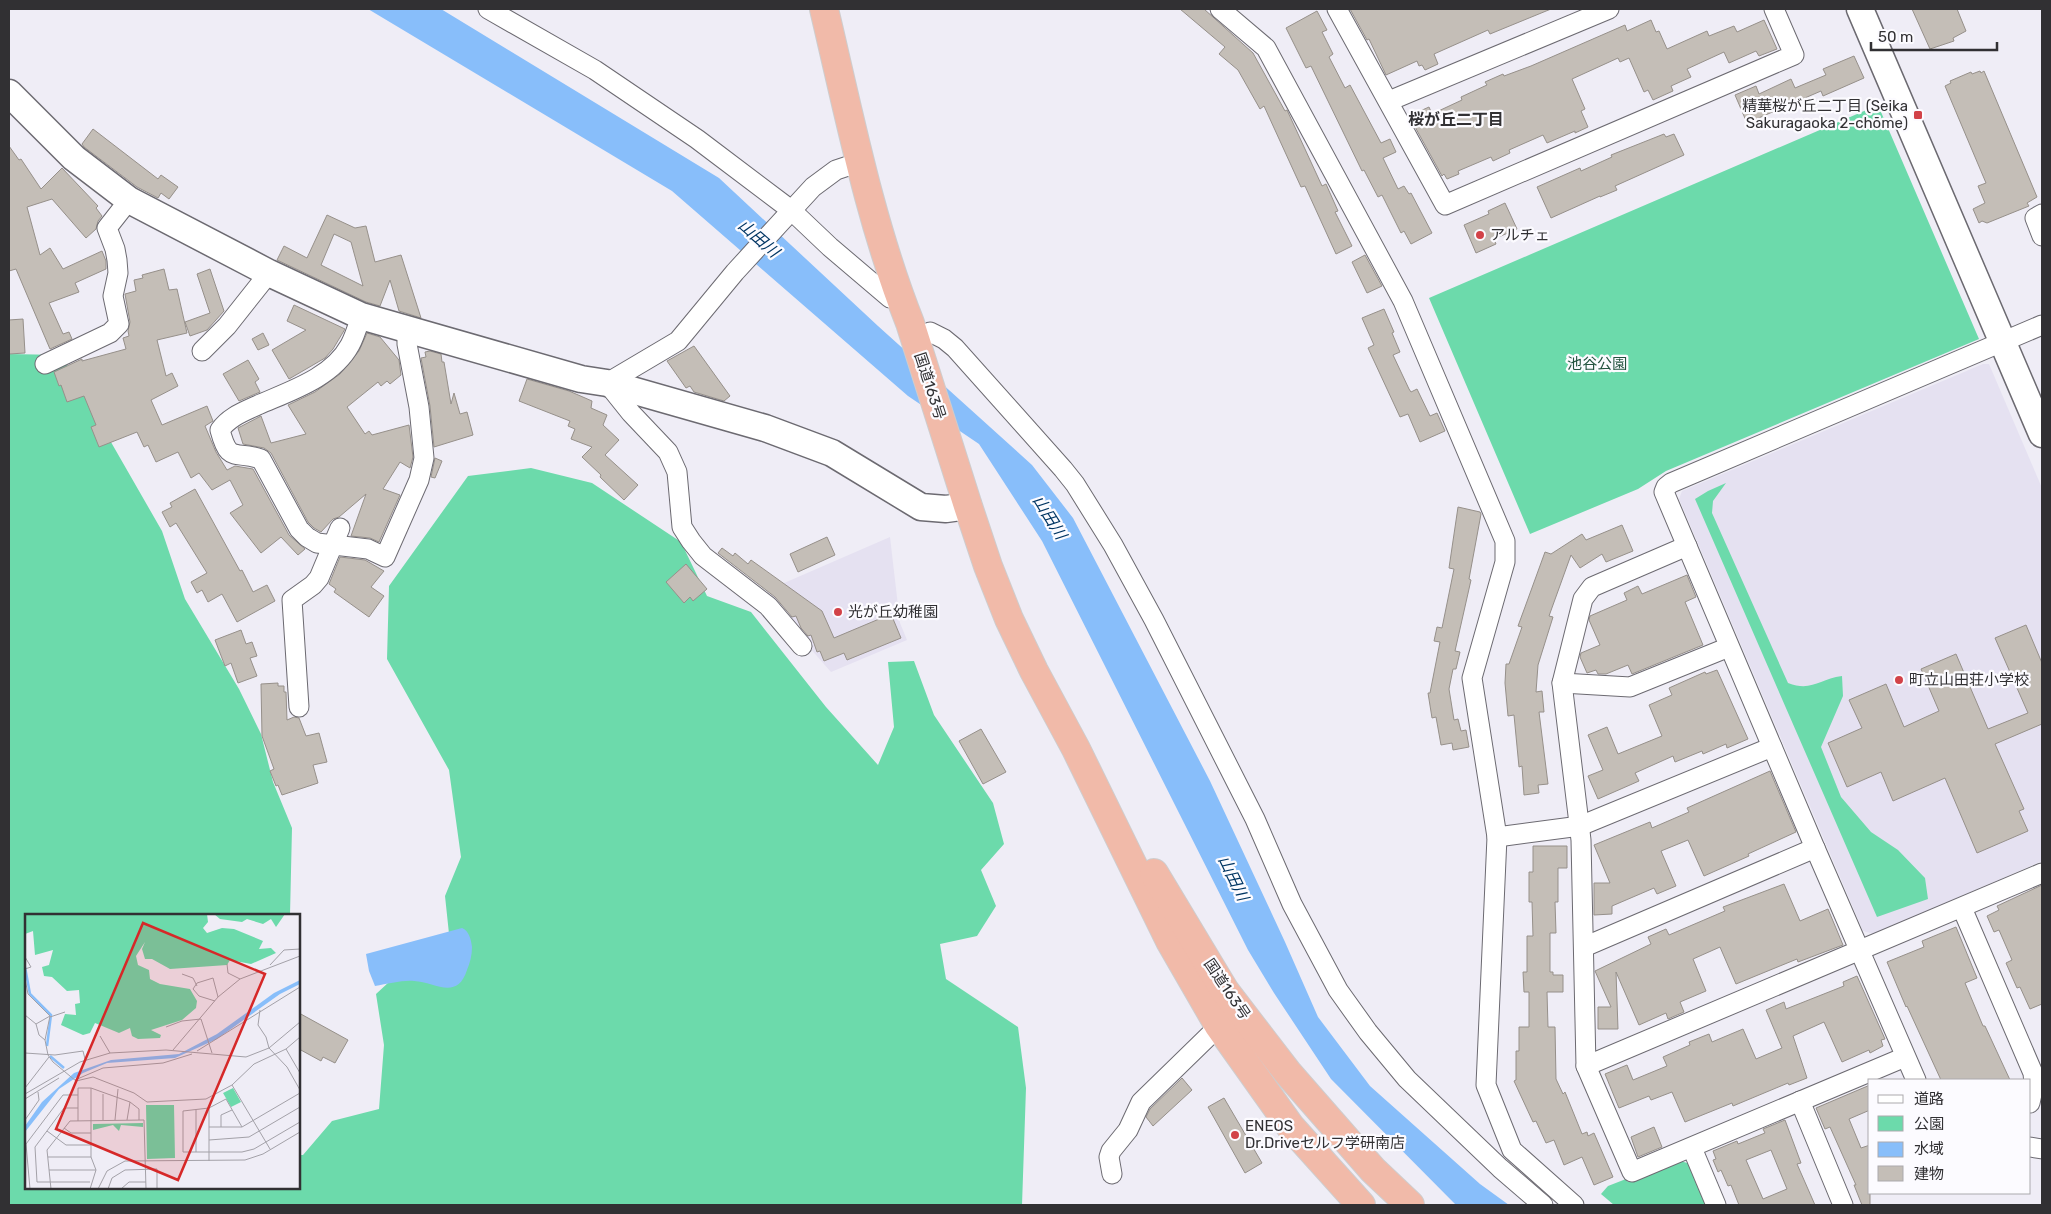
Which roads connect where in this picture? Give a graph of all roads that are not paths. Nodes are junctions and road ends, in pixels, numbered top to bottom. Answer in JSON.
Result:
{"nodes":[{"id":1,"x":488,"y":9,"type":"edge"},
{"id":2,"x":824,"y":9,"type":"edge"},
{"id":3,"x":1220,"y":9,"type":"edge"},
{"id":4,"x":1337,"y":9,"type":"edge"},
{"id":5,"x":1609,"y":9,"type":"edge"},
{"id":6,"x":1774,"y":9,"type":"edge"},
{"id":7,"x":1860,"y":9,"type":"edge"},
{"id":8,"x":9,"y":93,"type":"edge"},
{"id":9,"x":1389,"y":101,"type":"junction"},
{"id":10,"x":860,"y":162,"type":"junction"},
{"id":11,"x":129,"y":200,"type":"junction"},
{"id":12,"x":788,"y":213,"type":"junction"},
{"id":13,"x":2042,"y":214,"type":"edge"},
{"id":14,"x":2042,"y":236,"type":"edge"},
{"id":15,"x":269,"y":274,"type":"junction"},
{"id":16,"x":890,"y":298,"type":"dead end"},
{"id":17,"x":361,"y":316,"type":"junction"},
{"id":18,"x":2042,"y":325,"type":"edge"},
{"id":19,"x":920,"y":327,"type":"junction"},
{"id":20,"x":407,"y":329,"type":"junction"},
{"id":21,"x":2003,"y":342,"type":"junction"},
{"id":22,"x":202,"y":351,"type":"dead end"},
{"id":23,"x":45,"y":364,"type":"dead end"},
{"id":24,"x":607,"y":383,"type":"junction"},
{"id":25,"x":2042,"y":434,"type":"edge"},
{"id":26,"x":968,"y":506,"type":"junction"},
{"id":27,"x":338,"y":536,"type":"junction"},
{"id":28,"x":1687,"y":546,"type":"junction"},
{"id":29,"x":802,"y":646,"type":"dead end"},
{"id":30,"x":1729,"y":646,"type":"junction"},
{"id":31,"x":1562,"y":684,"type":"junction"},
{"id":32,"x":299,"y":707,"type":"dead end"},
{"id":33,"x":1772,"y":746,"type":"junction"},
{"id":34,"x":1076,"y":749,"type":"junction"},
{"id":35,"x":1580,"y":826,"type":"junction"},
{"id":36,"x":1497,"y":837,"type":"junction"},
{"id":37,"x":1815,"y":848,"type":"junction"},
{"id":38,"x":2042,"y":873,"type":"edge"},
{"id":39,"x":1962,"y":908,"type":"junction"},
{"id":40,"x":1584,"y":947,"type":"junction"},
{"id":41,"x":1860,"y":952,"type":"junction"},
{"id":42,"x":1219,"y":1026,"type":"junction"},
{"id":43,"x":1906,"y":1057,"type":"junction"},
{"id":44,"x":1586,"y":1066,"type":"junction"},
{"id":45,"x":1916,"y":1079,"type":"edge"},
{"id":46,"x":2031,"y":1098,"type":"edge"},
{"id":47,"x":1800,"y":1101,"type":"junction"},
{"id":48,"x":1692,"y":1148,"type":"junction"},
{"id":49,"x":1112,"y":1174,"type":"dead end"},
{"id":50,"x":1361,"y":1205,"type":"edge"},
{"id":51,"x":1410,"y":1205,"type":"edge"},
{"id":52,"x":1542,"y":1205,"type":"edge"},
{"id":53,"x":1574,"y":1205,"type":"edge"},
{"id":54,"x":1716,"y":1205,"type":"edge"},
{"id":55,"x":1843,"y":1205,"type":"edge"}],
"edges":[{"from":1,"to":12,"type":"street"},
{"from":2,"to":10,"type":"highway","name":"国道163号"},
{"from":3,"to":36,"type":"street"},
{"from":4,"to":9,"type":"street"},
{"from":5,"to":9,"type":"street"},
{"from":6,"to":9,"type":"street"},
{"from":7,"to":21,"type":"street"},
{"from":8,"to":11,"type":"street"},
{"from":10,"to":12,"type":"street"},
{"from":10,"to":19,"type":"highway","name":"国道163号"},
{"from":11,"to":15,"type":"street"},
{"from":11,"to":23,"type":"street"},
{"from":12,"to":16,"type":"street"},
{"from":12,"to":24,"type":"street"},
{"from":13,"to":14,"type":"street"},
{"from":15,"to":17,"type":"street"},
{"from":15,"to":22,"type":"street"},
{"from":17,"to":20,"type":"street"},
{"from":17,"to":27,"type":"street"},
{"from":18,"to":21,"type":"street"},
{"from":19,"to":26,"type":"highway","name":"国道163号"},
{"from":19,"to":52,"type":"street"},
{"from":20,"to":24,"type":"street"},
{"from":20,"to":27,"type":"street"},
{"from":21,"to":25,"type":"street"},
{"from":21,"to":28,"type":"street"},
{"from":24,"to":26,"type":"street"},
{"from":24,"to":29,"type":"street"},
{"from":26,"to":34,"type":"highway","name":"国道163号"},
{"from":27,"to":32,"type":"street"},
{"from":28,"to":30,"type":"street"},
{"from":28,"to":31,"type":"street"},
{"from":30,"to":31,"type":"street"},
{"from":30,"to":33,"type":"street"},
{"from":31,"to":35,"type":"street"},
{"from":33,"to":35,"type":"street"},
{"from":33,"to":37,"type":"street"},
{"from":34,"to":42,"type":"highway","name":"国道163号"},
{"from":34,"to":51,"type":"highway","name":"国道163号"},
{"from":35,"to":36,"type":"street"},
{"from":35,"to":40,"type":"street"},
{"from":36,"to":53,"type":"street"},
{"from":37,"to":40,"type":"street"},
{"from":37,"to":41,"type":"street"},
{"from":38,"to":39,"type":"street"},
{"from":39,"to":41,"type":"street"},
{"from":39,"to":46,"type":"street"},
{"from":40,"to":44,"type":"street"},
{"from":41,"to":43,"type":"street"},
{"from":41,"to":44,"type":"street"},
{"from":42,"to":49,"type":"street"},
{"from":42,"to":50,"type":"highway","name":"国道163号"},
{"from":43,"to":45,"type":"street"},
{"from":43,"to":47,"type":"street"},
{"from":44,"to":48,"type":"street"},
{"from":47,"to":48,"type":"street"},
{"from":47,"to":55,"type":"street"},
{"from":48,"to":54,"type":"street"}]}
